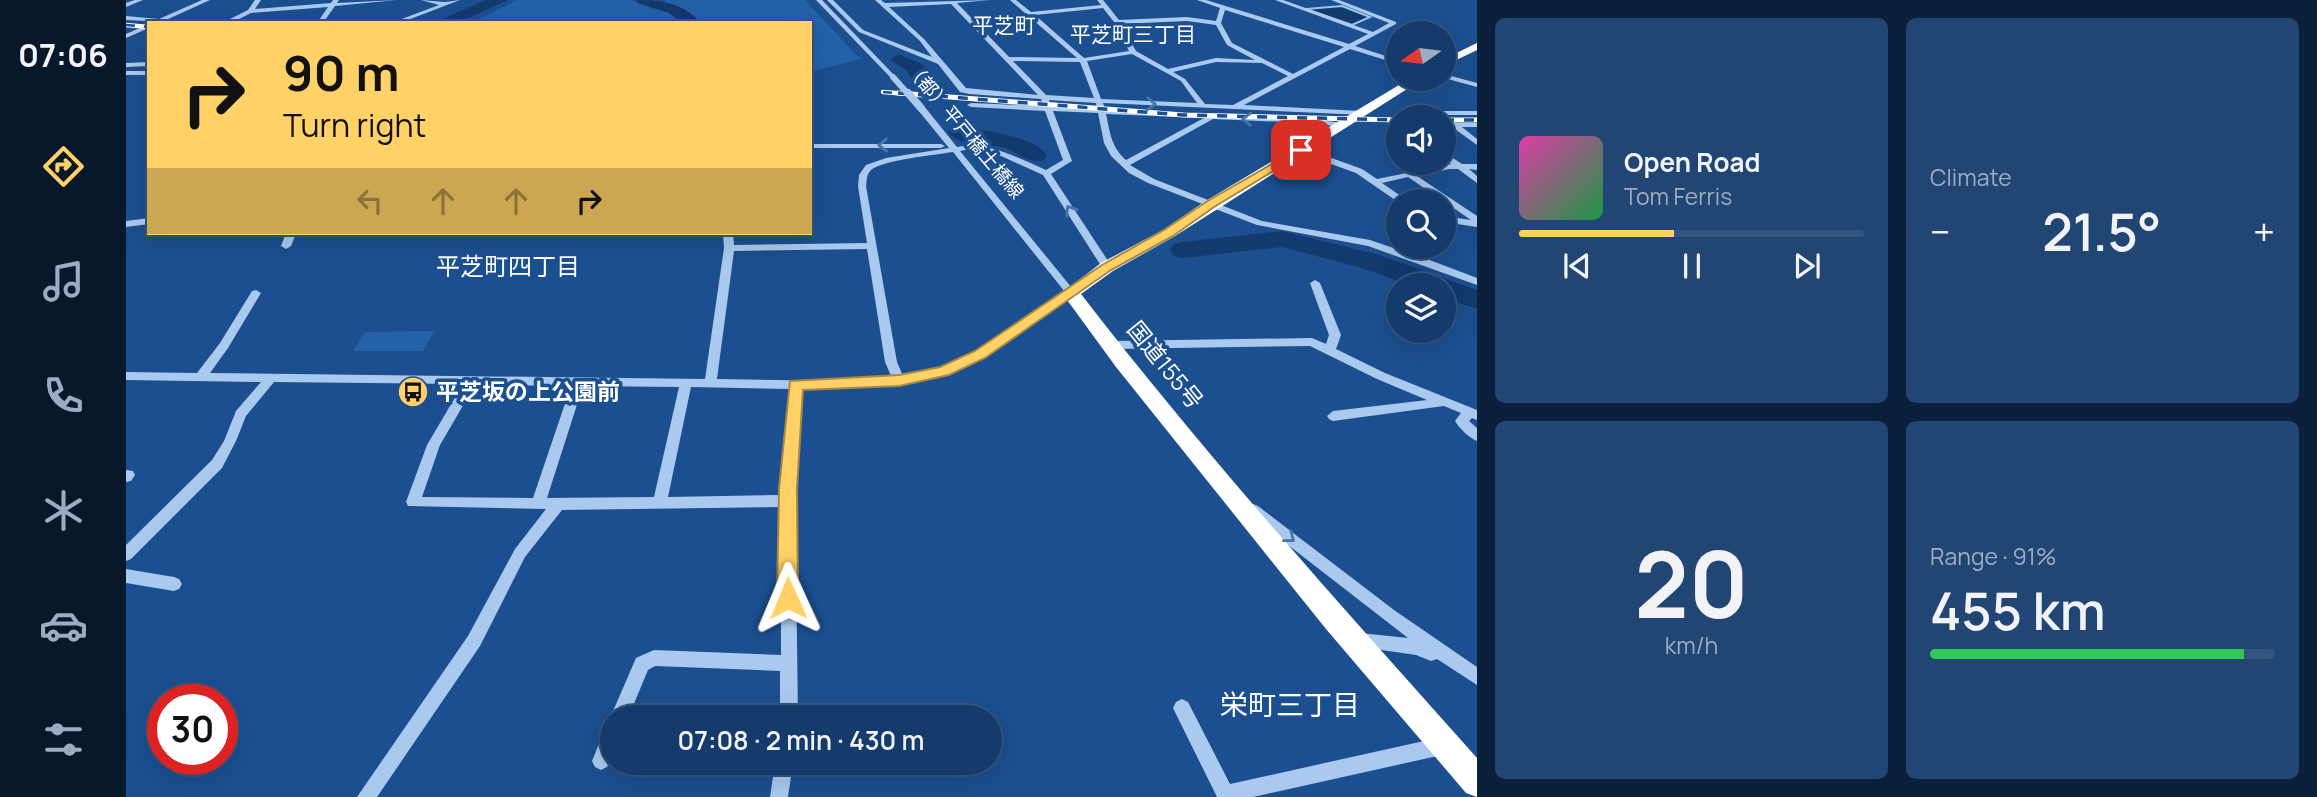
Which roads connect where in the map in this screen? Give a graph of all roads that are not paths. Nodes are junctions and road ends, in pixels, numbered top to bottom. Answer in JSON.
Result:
{"nodes":[{"id":1,"x":140,"y":0,"type":"edge"},
{"id":2,"x":207,"y":0,"type":"edge"},
{"id":3,"x":258,"y":0,"type":"edge"},
{"id":4,"x":394,"y":0,"type":"edge"},
{"id":5,"x":425,"y":0,"type":"edge"},
{"id":6,"x":457,"y":0,"type":"edge"},
{"id":7,"x":820,"y":0,"type":"edge"},
{"id":8,"x":830,"y":0,"type":"edge"},
{"id":9,"x":878,"y":0,"type":"edge"},
{"id":10,"x":987,"y":0,"type":"edge"},
{"id":11,"x":1013,"y":0,"type":"edge"},
{"id":12,"x":1200,"y":0,"type":"edge"},
{"id":13,"x":1278,"y":0,"type":"edge"},
{"id":14,"x":1335,"y":0,"type":"edge"},
{"id":15,"x":952,"y":1,"type":"edge"},
{"id":16,"x":335,"y":2,"type":"edge"},
{"id":17,"x":1102,"y":3,"type":"edge"},
{"id":18,"x":446,"y":4,"type":"junction"},
{"id":19,"x":126,"y":5,"type":"edge"},
{"id":20,"x":886,"y":5,"type":"junction"},
{"id":21,"x":1223,"y":8,"type":"junction"},
{"id":22,"x":250,"y":11,"type":"junction"},
{"id":23,"x":1032,"y":14,"type":"junction"},
{"id":24,"x":126,"y":18,"type":"edge"},
{"id":25,"x":149,"y":21,"type":"edge"},
{"id":26,"x":159,"y":21,"type":"edge"},
{"id":27,"x":228,"y":21,"type":"edge"},
{"id":28,"x":321,"y":21,"type":"edge"},
{"id":29,"x":399,"y":21,"type":"edge"},
{"id":30,"x":1117,"y":22,"type":"junction"},
{"id":31,"x":1218,"y":23,"type":"junction"},
{"id":32,"x":126,"y":27,"type":"edge"},
{"id":33,"x":147,"y":28,"type":"edge"},
{"id":34,"x":1374,"y":34,"type":"junction"},
{"id":35,"x":126,"y":36,"type":"edge"},
{"id":36,"x":1477,"y":46,"type":"edge"},
{"id":37,"x":1349,"y":47,"type":"junction"},
{"id":38,"x":1133,"y":52,"type":"junction"},
{"id":39,"x":1456,"y":57,"type":"edge"},
{"id":40,"x":1386,"y":58,"type":"edge"},
{"id":41,"x":1009,"y":59,"type":"junction"},
{"id":42,"x":1083,"y":60,"type":"junction"},
{"id":43,"x":939,"y":62,"type":"junction"},
{"id":44,"x":1263,"y":62,"type":"junction"},
{"id":45,"x":145,"y":64,"type":"edge"},
{"id":46,"x":128,"y":70,"type":"edge"},
{"id":47,"x":1167,"y":71,"type":"junction"},
{"id":48,"x":147,"y":73,"type":"edge"},
{"id":49,"x":1292,"y":76,"type":"junction"},
{"id":50,"x":1456,"y":79,"type":"edge"},
{"id":51,"x":1477,"y":85,"type":"edge"},
{"id":52,"x":1398,"y":91,"type":"edge"},
{"id":53,"x":1044,"y":97,"type":"junction"},
{"id":54,"x":1098,"y":101,"type":"junction"},
{"id":55,"x":971,"y":104,"type":"dead end"},
{"id":56,"x":1203,"y":106,"type":"junction"},
{"id":57,"x":1235,"y":107,"type":"junction"},
{"id":58,"x":1051,"y":110,"type":"junction"},
{"id":59,"x":1101,"y":112,"type":"junction"},
{"id":60,"x":1362,"y":113,"type":"junction"},
{"id":61,"x":1456,"y":113,"type":"edge"},
{"id":62,"x":1477,"y":113,"type":"edge"},
{"id":63,"x":1210,"y":118,"type":"junction"},
{"id":64,"x":1340,"y":125,"type":"junction"},
{"id":65,"x":1456,"y":125,"type":"edge"},
{"id":66,"x":1477,"y":125,"type":"edge"},
{"id":67,"x":1456,"y":127,"type":"edge"},
{"id":68,"x":1477,"y":144,"type":"edge"},
{"id":69,"x":812,"y":146,"type":"edge"},
{"id":70,"x":953,"y":147,"type":"junction"},
{"id":71,"x":1301,"y":150,"type":"junction"},
{"id":72,"x":1125,"y":164,"type":"junction"},
{"id":73,"x":1456,"y":164,"type":"edge"},
{"id":74,"x":1456,"y":167,"type":"edge"},
{"id":75,"x":1460,"y":167,"type":"junction"},
{"id":76,"x":1477,"y":167,"type":"edge"},
{"id":77,"x":1046,"y":173,"type":"junction"},
{"id":78,"x":1410,"y":175,"type":"joint"},
{"id":79,"x":1477,"y":180,"type":"edge"},
{"id":80,"x":1375,"y":182,"type":"junction"},
{"id":81,"x":1386,"y":189,"type":"edge"},
{"id":82,"x":1210,"y":205,"type":"junction"},
{"id":83,"x":1456,"y":220,"type":"edge"},
{"id":84,"x":147,"y":221,"type":"edge"},
{"id":85,"x":1477,"y":222,"type":"edge"},
{"id":86,"x":126,"y":224,"type":"edge"},
{"id":87,"x":289,"y":235,"type":"edge"},
{"id":88,"x":728,"y":235,"type":"edge"},
{"id":89,"x":286,"y":246,"type":"dead end"},
{"id":90,"x":873,"y":246,"type":"junction"},
{"id":91,"x":729,"y":248,"type":"junction"},
{"id":92,"x":1422,"y":261,"type":"joint"},
{"id":93,"x":1107,"y":267,"type":"junction"},
{"id":94,"x":1477,"y":282,"type":"edge"},
{"id":95,"x":1315,"y":283,"type":"dead end"},
{"id":96,"x":256,"y":293,"type":"dead end"},
{"id":97,"x":1072,"y":293,"type":"junction"},
{"id":98,"x":1111,"y":345,"type":"junction"},
{"id":99,"x":1330,"y":350,"type":"junction"},
{"id":100,"x":126,"y":376,"type":"edge"},
{"id":101,"x":201,"y":376,"type":"junction"},
{"id":102,"x":271,"y":378,"type":"junction"},
{"id":103,"x":899,"y":381,"type":"junction"},
{"id":104,"x":470,"y":382,"type":"junction"},
{"id":105,"x":579,"y":382,"type":"junction"},
{"id":106,"x":686,"y":384,"type":"junction"},
{"id":107,"x":710,"y":384,"type":"junction"},
{"id":108,"x":795,"y":385,"type":"junction"},
{"id":109,"x":1445,"y":402,"type":"junction"},
{"id":110,"x":1473,"y":414,"type":"edge"},
{"id":111,"x":1333,"y":416,"type":"dead end"},
{"id":112,"x":1477,"y":436,"type":"edge"},
{"id":113,"x":1236,"y":498,"type":"junction"},
{"id":114,"x":788,"y":501,"type":"junction"},
{"id":115,"x":660,"y":503,"type":"junction"},
{"id":116,"x":538,"y":504,"type":"junction"},
{"id":117,"x":558,"y":505,"type":"junction"},
{"id":118,"x":126,"y":555,"type":"edge"},
{"id":119,"x":126,"y":576,"type":"edge"},
{"id":120,"x":174,"y":584,"type":"dead end"},
{"id":121,"x":1354,"y":641,"type":"junction"},
{"id":122,"x":789,"y":663,"type":"junction"},
{"id":123,"x":1454,"y":663,"type":"junction"},
{"id":124,"x":1477,"y":677,"type":"edge"},
{"id":125,"x":625,"y":705,"type":"edge"},
{"id":126,"x":789,"y":705,"type":"edge"},
{"id":127,"x":1182,"y":708,"type":"dead end"},
{"id":128,"x":1445,"y":745,"type":"junction"},
{"id":129,"x":782,"y":775,"type":"edge"},
{"id":130,"x":1477,"y":782,"type":"edge"},
{"id":131,"x":366,"y":797,"type":"edge"},
{"id":132,"x":779,"y":797,"type":"edge"}],
"edges":[{"from":1,"to":19,"type":"street"},
{"from":2,"to":26,"type":"street"},
{"from":3,"to":22,"type":"street"},
{"from":4,"to":16,"type":"street"},
{"from":5,"to":18,"type":"street"},
{"from":6,"to":18,"type":"street"},
{"from":7,"to":70,"type":"street","name":"（都）平戸橋土橋線","bridge":true},
{"from":8,"to":43,"type":"street"},
{"from":9,"to":20,"type":"street"},
{"from":10,"to":15,"type":"street"},
{"from":11,"to":23,"type":"street"},
{"from":12,"to":21,"type":"street"},
{"from":13,"to":34,"type":"street"},
{"from":14,"to":34,"type":"street"},
{"from":15,"to":20,"type":"street"},
{"from":15,"to":41,"type":"street"},
{"from":16,"to":22,"type":"street"},
{"from":16,"to":28,"type":"street"},
{"from":17,"to":23,"type":"street"},
{"from":17,"to":30,"type":"street"},
{"from":18,"to":29,"type":"street"},
{"from":20,"to":43,"type":"street"},
{"from":21,"to":31,"type":"street"},
{"from":21,"to":37,"type":"street"},
{"from":22,"to":27,"type":"street"},
{"from":23,"to":42,"type":"street"},
{"from":24,"to":25,"type":"street"},
{"from":30,"to":31,"type":"street"},
{"from":30,"to":38,"type":"street"},
{"from":31,"to":44,"type":"street"},
{"from":32,"to":33,"type":"street"},
{"from":33,"to":35,"type":"street"},
{"from":34,"to":37,"type":"street"},
{"from":36,"to":39,"type":"highway"},
{"from":37,"to":40,"type":"street"},
{"from":37,"to":49,"type":"street"},
{"from":38,"to":42,"type":"street"},
{"from":38,"to":47,"type":"street"},
{"from":41,"to":42,"type":"street"},
{"from":41,"to":53,"type":"street"},
{"from":42,"to":54,"type":"street"},
{"from":43,"to":53,"type":"street"},
{"from":44,"to":47,"type":"street"},
{"from":44,"to":49,"type":"street"},
{"from":45,"to":46,"type":"street"},
{"from":46,"to":48,"type":"street"},
{"from":47,"to":56,"type":"street"},
{"from":49,"to":57,"type":"street"},
{"from":50,"to":51,"type":"street"},
{"from":52,"to":60,"type":"highway"},
{"from":53,"to":54,"type":"street"},
{"from":53,"to":58,"type":"street"},
{"from":54,"to":56,"type":"street","one_way":true},
{"from":54,"to":59,"type":"street"},
{"from":55,"to":58,"type":"street"},
{"from":56,"to":57,"type":"street"},
{"from":57,"to":60,"type":"street"},
{"from":58,"to":59,"type":"street"},
{"from":58,"to":77,"type":"street"},
{"from":59,"to":63,"type":"street"},
{"from":59,"to":72,"type":"street"},
{"from":60,"to":64,"type":"highway"},
{"from":61,"to":62,"type":"street"},
{"from":64,"to":63,"type":"street","one_way":true},
{"from":63,"to":72,"type":"street"},
{"from":64,"to":71,"type":"highway"},
{"from":65,"to":66,"type":"street"},
{"from":67,"to":68,"type":"street"},
{"from":70,"to":69,"type":"street","one_way":true},
{"from":70,"to":77,"type":"street"},
{"from":70,"to":90,"type":"street"},
{"from":70,"to":97,"type":"street","name":"（都）平戸橋土橋線"},
{"from":71,"to":80,"type":"street"},
{"from":71,"to":82,"type":"highway"},
{"from":72,"to":82,"type":"street"},
{"from":73,"to":75,"type":"street"},
{"from":74,"to":75,"type":"street"},
{"from":75,"to":76,"type":"street"},
{"from":75,"to":79,"type":"street"},
{"from":93,"to":77,"type":"street","one_way":true},
{"from":78,"to":80,"type":"street"},
{"from":78,"to":85,"type":"street"},
{"from":80,"to":81,"type":"street"},
{"from":82,"to":92,"type":"street"},
{"from":82,"to":93,"type":"highway"},
{"from":83,"to":85,"type":"street"},
{"from":84,"to":86,"type":"street"},
{"from":87,"to":89,"type":"street"},
{"from":88,"to":91,"type":"street"},
{"from":90,"to":91,"type":"street"},
{"from":90,"to":103,"type":"street"},
{"from":91,"to":107,"type":"street"},
{"from":92,"to":94,"type":"street"},
{"from":93,"to":97,"type":"highway"},
{"from":95,"to":99,"type":"street"},
{"from":96,"to":101,"type":"street"},
{"from":97,"to":98,"type":"highway","name":"国道155号"},
{"from":97,"to":103,"type":"street"},
{"from":98,"to":99,"type":"street"},
{"from":98,"to":113,"type":"highway","name":"国道155号"},
{"from":99,"to":109,"type":"street"},
{"from":100,"to":101,"type":"street"},
{"from":101,"to":102,"type":"street"},
{"from":102,"to":104,"type":"street"},
{"from":102,"to":118,"type":"street"},
{"from":103,"to":108,"type":"street"},
{"from":104,"to":105,"type":"street"},
{"from":104,"to":116,"type":"street"},
{"from":105,"to":106,"type":"street"},
{"from":105,"to":116,"type":"street"},
{"from":106,"to":107,"type":"street"},
{"from":106,"to":115,"type":"street"},
{"from":107,"to":108,"type":"street"},
{"from":108,"to":114,"type":"street"},
{"from":109,"to":110,"type":"street"},
{"from":109,"to":111,"type":"street"},
{"from":110,"to":112,"type":"street"},
{"from":113,"to":121,"type":"highway","name":"国道155号"},
{"from":113,"to":123,"type":"street","one_way":true},
{"from":114,"to":115,"type":"street"},
{"from":114,"to":122,"type":"street"},
{"from":115,"to":117,"type":"street"},
{"from":116,"to":117,"type":"street"},
{"from":117,"to":131,"type":"street"},
{"from":119,"to":120,"type":"street"},
{"from":121,"to":123,"type":"street"},
{"from":121,"to":128,"type":"highway","name":"国道155号"},
{"from":122,"to":125,"type":"street"},
{"from":122,"to":126,"type":"street"},
{"from":123,"to":124,"type":"street"},
{"from":127,"to":128,"type":"street"},
{"from":128,"to":130,"type":"highway","name":"国道155号"},
{"from":129,"to":132,"type":"street"}]}
